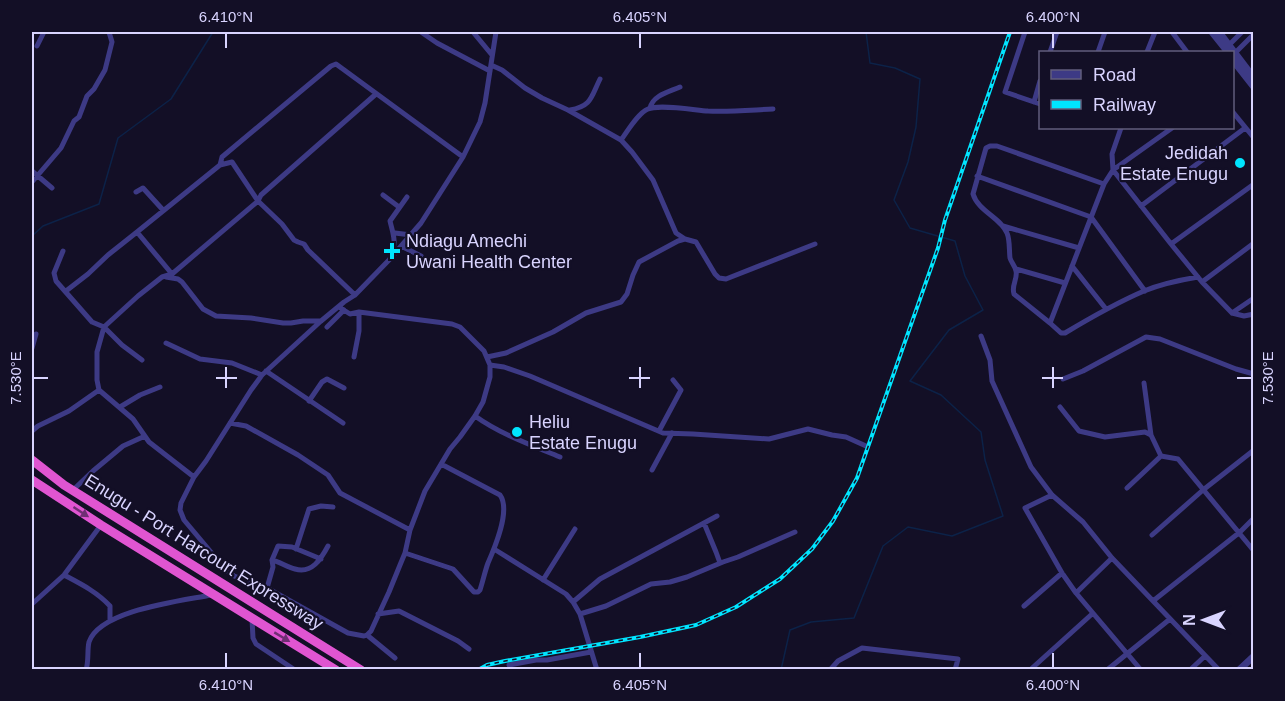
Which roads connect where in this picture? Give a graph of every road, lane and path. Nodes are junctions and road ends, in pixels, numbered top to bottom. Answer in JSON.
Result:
{"nodes":[{"id":1,"x":44,"y":32,"type":"edge"},
{"id":2,"x":109,"y":32,"type":"edge"},
{"id":3,"x":421,"y":32,"type":"edge"},
{"id":4,"x":473,"y":32,"type":"edge"},
{"id":5,"x":496,"y":32,"type":"edge"},
{"id":6,"x":1025,"y":32,"type":"edge"},
{"id":7,"x":1057,"y":32,"type":"edge"},
{"id":8,"x":1106,"y":32,"type":"edge"},
{"id":9,"x":1155,"y":32,"type":"edge"},
{"id":10,"x":1172,"y":32,"type":"edge"},
{"id":11,"x":1212,"y":32,"type":"edge"},
{"id":12,"x":1219,"y":32,"type":"edge"},
{"id":13,"x":1242,"y":32,"type":"edge"},
{"id":14,"x":1253,"y":33,"type":"edge"},
{"id":15,"x":37,"y":46,"type":"dead end"},
{"id":16,"x":1050,"y":51,"type":"edge"},
{"id":17,"x":1098,"y":51,"type":"edge"},
{"id":18,"x":1147,"y":51,"type":"edge"},
{"id":19,"x":1186,"y":51,"type":"edge"},
{"id":20,"x":1229,"y":51,"type":"edge"},
{"id":21,"x":1229,"y":51,"type":"edge"},
{"id":22,"x":1231,"y":51,"type":"edge"},
{"id":23,"x":1231,"y":51,"type":"edge"},
{"id":24,"x":492,"y":55,"type":"junction"},
{"id":25,"x":1234,"y":56,"type":"edge"},
{"id":26,"x":1234,"y":58,"type":"edge"},
{"id":27,"x":491,"y":68,"type":"junction"},
{"id":28,"x":1254,"y":78,"type":"edge"},
{"id":29,"x":600,"y":79,"type":"dead end"},
{"id":30,"x":680,"y":87,"type":"dead end"},
{"id":31,"x":1039,"y":87,"type":"edge"},
{"id":32,"x":1254,"y":87,"type":"edge"},
{"id":33,"x":376,"y":94,"type":"junction"},
{"id":34,"x":1034,"y":102,"type":"junction"},
{"id":35,"x":1039,"y":103,"type":"edge"},
{"id":36,"x":650,"y":108,"type":"junction"},
{"id":37,"x":772,"y":109,"type":"dead end"},
{"id":38,"x":568,"y":110,"type":"junction"},
{"id":39,"x":1234,"y":112,"type":"edge"},
{"id":40,"x":1245,"y":128,"type":"junction"},
{"id":41,"x":1121,"y":129,"type":"edge"},
{"id":42,"x":1171,"y":129,"type":"edge"},
{"id":43,"x":1254,"y":138,"type":"edge"},
{"id":44,"x":621,"y":140,"type":"junction"},
{"id":45,"x":463,"y":157,"type":"junction"},
{"id":46,"x":220,"y":165,"type":"junction"},
{"id":47,"x":1113,"y":170,"type":"junction"},
{"id":48,"x":34,"y":173,"type":"edge"},
{"id":49,"x":977,"y":176,"type":"junction"},
{"id":50,"x":32,"y":182,"type":"edge"},
{"id":51,"x":1104,"y":184,"type":"junction"},
{"id":52,"x":1254,"y":184,"type":"edge"},
{"id":53,"x":52,"y":188,"type":"dead end"},
{"id":54,"x":136,"y":192,"type":"dead end"},
{"id":55,"x":382,"y":195,"type":"dead end"},
{"id":56,"x":407,"y":197,"type":"dead end"},
{"id":57,"x":258,"y":201,"type":"junction"},
{"id":58,"x":1141,"y":206,"type":"junction"},
{"id":59,"x":399,"y":207,"type":"junction"},
{"id":60,"x":163,"y":210,"type":"junction"},
{"id":61,"x":1091,"y":217,"type":"junction"},
{"id":62,"x":384,"y":218,"type":"dead end"},
{"id":63,"x":390,"y":221,"type":"junction"},
{"id":64,"x":1002,"y":226,"type":"junction"},
{"id":65,"x":137,"y":232,"type":"junction"},
{"id":66,"x":395,"y":233,"type":"junction"},
{"id":67,"x":676,"y":233,"type":"junction"},
{"id":68,"x":411,"y":235,"type":"junction"},
{"id":69,"x":685,"y":239,"type":"junction"},
{"id":70,"x":675,"y":242,"type":"junction"},
{"id":71,"x":1254,"y":243,"type":"edge"},
{"id":72,"x":815,"y":244,"type":"dead end"},
{"id":73,"x":1171,"y":244,"type":"junction"},
{"id":74,"x":401,"y":246,"type":"junction"},
{"id":75,"x":1079,"y":248,"type":"junction"},
{"id":76,"x":63,"y":251,"type":"dead end"},
{"id":77,"x":421,"y":256,"type":"dead end"},
{"id":78,"x":389,"y":260,"type":"junction"},
{"id":79,"x":1072,"y":266,"type":"junction"},
{"id":80,"x":1016,"y":269,"type":"junction"},
{"id":81,"x":172,"y":273,"type":"junction"},
{"id":82,"x":162,"y":277,"type":"junction"},
{"id":83,"x":1200,"y":279,"type":"junction"},
{"id":84,"x":1065,"y":283,"type":"junction"},
{"id":85,"x":66,"y":291,"type":"junction"},
{"id":86,"x":1145,"y":291,"type":"junction"},
{"id":87,"x":355,"y":295,"type":"junction"},
{"id":88,"x":1254,"y":298,"type":"edge"},
{"id":89,"x":341,"y":309,"type":"junction"},
{"id":90,"x":1106,"y":309,"type":"junction"},
{"id":91,"x":359,"y":312,"type":"junction"},
{"id":92,"x":1232,"y":313,"type":"junction"},
{"id":93,"x":1254,"y":315,"type":"edge"},
{"id":94,"x":321,"y":321,"type":"junction"},
{"id":95,"x":1050,"y":323,"type":"junction"},
{"id":96,"x":104,"y":327,"type":"junction"},
{"id":97,"x":327,"y":327,"type":"dead end"},
{"id":98,"x":36,"y":334,"type":"dead end"},
{"id":99,"x":981,"y":336,"type":"dead end"},
{"id":100,"x":166,"y":343,"type":"dead end"},
{"id":101,"x":32,"y":348,"type":"edge"},
{"id":102,"x":354,"y":357,"type":"dead end"},
{"id":103,"x":487,"y":357,"type":"junction"},
{"id":104,"x":142,"y":360,"type":"dead end"},
{"id":105,"x":490,"y":365,"type":"junction"},
{"id":106,"x":264,"y":373,"type":"junction"},
{"id":107,"x":1254,"y":374,"type":"edge"},
{"id":108,"x":1063,"y":379,"type":"dead end"},
{"id":109,"x":673,"y":380,"type":"dead end"},
{"id":110,"x":1144,"y":383,"type":"dead end"},
{"id":111,"x":160,"y":387,"type":"dead end"},
{"id":112,"x":344,"y":388,"type":"dead end"},
{"id":113,"x":99,"y":390,"type":"junction"},
{"id":114,"x":309,"y":401,"type":"junction"},
{"id":115,"x":120,"y":407,"type":"junction"},
{"id":116,"x":1060,"y":407,"type":"dead end"},
{"id":117,"x":475,"y":416,"type":"junction"},
{"id":118,"x":230,"y":423,"type":"junction"},
{"id":119,"x":343,"y":423,"type":"dead end"},
{"id":120,"x":32,"y":431,"type":"edge"},
{"id":121,"x":659,"y":431,"type":"junction"},
{"id":122,"x":672,"y":433,"type":"junction"},
{"id":123,"x":1152,"y":435,"type":"junction"},
{"id":124,"x":145,"y":436,"type":"junction"},
{"id":125,"x":866,"y":446,"type":"dead end"},
{"id":126,"x":1254,"y":450,"type":"edge"},
{"id":127,"x":1161,"y":456,"type":"junction"},
{"id":128,"x":560,"y":457,"type":"dead end"},
{"id":129,"x":32,"y":460,"type":"edge"},
{"id":130,"x":441,"y":464,"type":"junction"},
{"id":131,"x":652,"y":470,"type":"dead end"},
{"id":132,"x":194,"y":477,"type":"junction"},
{"id":133,"x":33,"y":484,"type":"edge"},
{"id":134,"x":64,"y":485,"type":"junction"},
{"id":135,"x":1127,"y":488,"type":"dead end"},
{"id":136,"x":73,"y":490,"type":"junction"},
{"id":137,"x":1203,"y":490,"type":"junction"},
{"id":138,"x":1052,"y":495,"type":"junction"},
{"id":139,"x":56,"y":497,"type":"junction"},
{"id":140,"x":333,"y":507,"type":"dead end"},
{"id":141,"x":717,"y":516,"type":"dead end"},
{"id":142,"x":1254,"y":518,"type":"edge"},
{"id":143,"x":704,"y":523,"type":"junction"},
{"id":144,"x":101,"y":525,"type":"junction"},
{"id":145,"x":575,"y":529,"type":"dead end"},
{"id":146,"x":410,"y":530,"type":"junction"},
{"id":147,"x":795,"y":532,"type":"dead end"},
{"id":148,"x":1238,"y":533,"type":"junction"},
{"id":149,"x":1152,"y":536,"type":"dead end"},
{"id":150,"x":328,"y":546,"type":"dead end"},
{"id":151,"x":296,"y":549,"type":"junction"},
{"id":152,"x":494,"y":549,"type":"junction"},
{"id":153,"x":1254,"y":551,"type":"edge"},
{"id":154,"x":405,"y":553,"type":"junction"},
{"id":155,"x":1112,"y":558,"type":"junction"},
{"id":156,"x":321,"y":559,"type":"junction"},
{"id":157,"x":272,"y":560,"type":"junction"},
{"id":158,"x":720,"y":563,"type":"junction"},
{"id":159,"x":1062,"y":573,"type":"junction"},
{"id":160,"x":230,"y":574,"type":"junction"},
{"id":161,"x":64,"y":575,"type":"junction"},
{"id":162,"x":543,"y":580,"type":"junction"},
{"id":163,"x":223,"y":584,"type":"junction"},
{"id":164,"x":267,"y":588,"type":"junction"},
{"id":165,"x":1076,"y":593,"type":"junction"},
{"id":166,"x":213,"y":594,"type":"junction"},
{"id":167,"x":1153,"y":601,"type":"junction"},
{"id":168,"x":573,"y":602,"type":"junction"},
{"id":169,"x":32,"y":604,"type":"edge"},
{"id":170,"x":1024,"y":606,"type":"dead end"},
{"id":171,"x":378,"y":614,"type":"junction"},
{"id":172,"x":579,"y":614,"type":"junction"},
{"id":173,"x":1092,"y":614,"type":"junction"},
{"id":174,"x":252,"y":618,"type":"junction"},
{"id":175,"x":1170,"y":619,"type":"junction"},
{"id":176,"x":110,"y":621,"type":"junction"},
{"id":177,"x":367,"y":635,"type":"junction"},
{"id":178,"x":469,"y":649,"type":"dead end"},
{"id":179,"x":591,"y":652,"type":"junction"},
{"id":180,"x":1127,"y":653,"type":"junction"},
{"id":181,"x":1205,"y":656,"type":"junction"},
{"id":182,"x":1254,"y":656,"type":"edge"},
{"id":183,"x":395,"y":658,"type":"dead end"},
{"id":184,"x":543,"y":660,"type":"junction"},
{"id":185,"x":509,"y":665,"type":"dead end"},
{"id":186,"x":86,"y":669,"type":"edge"},
{"id":187,"x":294,"y":669,"type":"edge"},
{"id":188,"x":336,"y":669,"type":"edge"},
{"id":189,"x":361,"y":669,"type":"edge"},
{"id":190,"x":545,"y":669,"type":"edge"},
{"id":191,"x":597,"y":669,"type":"edge"},
{"id":192,"x":830,"y":669,"type":"edge"},
{"id":193,"x":955,"y":669,"type":"edge"},
{"id":194,"x":1030,"y":669,"type":"edge"},
{"id":195,"x":1107,"y":669,"type":"edge"},
{"id":196,"x":1141,"y":669,"type":"edge"},
{"id":197,"x":1190,"y":669,"type":"edge"},
{"id":198,"x":1219,"y":669,"type":"edge"},
{"id":199,"x":1239,"y":669,"type":"edge"}],
"edges":[{"from":1,"to":15,"type":"street"},
{"from":2,"to":48,"type":"street"},
{"from":3,"to":27,"type":"street"},
{"from":4,"to":24,"type":"street"},
{"from":5,"to":24,"type":"street"},
{"from":6,"to":34,"type":"street"},
{"from":7,"to":16,"type":"street"},
{"from":8,"to":17,"type":"street"},
{"from":9,"to":18,"type":"street"},
{"from":10,"to":19,"type":"street"},
{"from":11,"to":20,"type":"street"},
{"from":12,"to":21,"type":"street"},
{"from":13,"to":22,"type":"street"},
{"from":14,"to":23,"type":"street"},
{"from":24,"to":27,"type":"street"},
{"from":25,"to":28,"type":"street"},
{"from":26,"to":32,"type":"street"},
{"from":27,"to":38,"type":"street"},
{"from":27,"to":45,"type":"street"},
{"from":29,"to":38,"type":"street"},
{"from":30,"to":36,"type":"street"},
{"from":31,"to":34,"type":"street"},
{"from":33,"to":45,"type":"street"},
{"from":33,"to":46,"type":"street"},
{"from":33,"to":57,"type":"street"},
{"from":34,"to":35,"type":"street"},
{"from":36,"to":37,"type":"street"},
{"from":36,"to":44,"type":"street"},
{"from":38,"to":44,"type":"street"},
{"from":39,"to":40,"type":"street"},
{"from":40,"to":43,"type":"street"},
{"from":40,"to":58,"type":"street"},
{"from":41,"to":47,"type":"street"},
{"from":42,"to":47,"type":"street"},
{"from":44,"to":67,"type":"street"},
{"from":45,"to":68,"type":"street"},
{"from":46,"to":57,"type":"street"},
{"from":46,"to":60,"type":"street"},
{"from":47,"to":51,"type":"street"},
{"from":47,"to":58,"type":"street"},
{"from":48,"to":50,"type":"street"},
{"from":48,"to":53,"type":"street"},
{"from":49,"to":51,"type":"street"},
{"from":49,"to":61,"type":"street"},
{"from":49,"to":64,"type":"street"},
{"from":51,"to":61,"type":"street"},
{"from":52,"to":73,"type":"street"},
{"from":54,"to":60,"type":"street"},
{"from":55,"to":59,"type":"street"},
{"from":56,"to":59,"type":"street"},
{"from":57,"to":81,"type":"street"},
{"from":57,"to":87,"type":"street"},
{"from":58,"to":73,"type":"street"},
{"from":59,"to":63,"type":"street"},
{"from":60,"to":65,"type":"street"},
{"from":61,"to":75,"type":"street"},
{"from":61,"to":86,"type":"street"},
{"from":62,"to":63,"type":"street"},
{"from":63,"to":66,"type":"street"},
{"from":64,"to":75,"type":"street"},
{"from":64,"to":80,"type":"street"},
{"from":65,"to":81,"type":"street"},
{"from":65,"to":85,"type":"street"},
{"from":66,"to":68,"type":"street"},
{"from":66,"to":78,"type":"street"},
{"from":67,"to":69,"type":"street"},
{"from":67,"to":70,"type":"street"},
{"from":68,"to":74,"type":"street"},
{"from":69,"to":70,"type":"street"},
{"from":69,"to":72,"type":"street"},
{"from":70,"to":103,"type":"street"},
{"from":71,"to":83,"type":"street"},
{"from":73,"to":83,"type":"street"},
{"from":74,"to":77,"type":"street"},
{"from":74,"to":78,"type":"street"},
{"from":75,"to":79,"type":"street"},
{"from":76,"to":85,"type":"street"},
{"from":78,"to":87,"type":"street"},
{"from":79,"to":84,"type":"street"},
{"from":79,"to":90,"type":"street"},
{"from":80,"to":84,"type":"street"},
{"from":80,"to":95,"type":"street"},
{"from":81,"to":82,"type":"street"},
{"from":82,"to":94,"type":"street"},
{"from":82,"to":96,"type":"street"},
{"from":83,"to":86,"type":"street"},
{"from":83,"to":92,"type":"street"},
{"from":84,"to":95,"type":"street"},
{"from":85,"to":96,"type":"street"},
{"from":86,"to":90,"type":"street"},
{"from":87,"to":89,"type":"street"},
{"from":88,"to":92,"type":"street"},
{"from":89,"to":91,"type":"street"},
{"from":89,"to":94,"type":"street"},
{"from":89,"to":97,"type":"street"},
{"from":90,"to":95,"type":"street"},
{"from":91,"to":102,"type":"street"},
{"from":91,"to":103,"type":"street"},
{"from":92,"to":93,"type":"street"},
{"from":94,"to":106,"type":"street"},
{"from":96,"to":104,"type":"street"},
{"from":96,"to":113,"type":"street"},
{"from":98,"to":101,"type":"street"},
{"from":99,"to":138,"type":"street"},
{"from":100,"to":106,"type":"street"},
{"from":103,"to":105,"type":"street"},
{"from":105,"to":117,"type":"street"},
{"from":105,"to":121,"type":"street"},
{"from":106,"to":114,"type":"street"},
{"from":106,"to":118,"type":"street"},
{"from":107,"to":108,"type":"street"},
{"from":109,"to":121,"type":"street"},
{"from":110,"to":123,"type":"street"},
{"from":111,"to":115,"type":"street"},
{"from":112,"to":114,"type":"street"},
{"from":113,"to":115,"type":"street"},
{"from":113,"to":120,"type":"street"},
{"from":114,"to":119,"type":"street"},
{"from":115,"to":124,"type":"street"},
{"from":116,"to":123,"type":"street"},
{"from":117,"to":128,"type":"street"},
{"from":117,"to":130,"type":"street"},
{"from":118,"to":132,"type":"street"},
{"from":118,"to":146,"type":"street"},
{"from":121,"to":122,"type":"street"},
{"from":122,"to":125,"type":"street"},
{"from":122,"to":131,"type":"street"},
{"from":123,"to":127,"type":"street"},
{"from":124,"to":132,"type":"street"},
{"from":124,"to":136,"type":"street"},
{"from":126,"to":137,"type":"street"},
{"from":127,"to":135,"type":"street"},
{"from":127,"to":137,"type":"street"},
{"from":129,"to":134,"type":"highway","name":"Enugu - Port Harcourt Expressway"},
{"from":130,"to":146,"type":"street"},
{"from":130,"to":152,"type":"street"},
{"from":132,"to":160,"type":"street"},
{"from":133,"to":139,"type":"highway"},
{"from":134,"to":136,"type":"highway","name":"Enugu - Port Harcourt Expressway"},
{"from":134,"to":139,"type":"highway"},
{"from":136,"to":163,"type":"highway","name":"Enugu - Port Harcourt Expressway"},
{"from":137,"to":148,"type":"street"},
{"from":137,"to":149,"type":"street"},
{"from":138,"to":155,"type":"street"},
{"from":138,"to":159,"type":"street"},
{"from":139,"to":144,"type":"highway","one_way":true},
{"from":140,"to":151,"type":"street"},
{"from":141,"to":143,"type":"street"},
{"from":142,"to":148,"type":"street"},
{"from":143,"to":158,"type":"street"},
{"from":143,"to":168,"type":"street"},
{"from":144,"to":161,"type":"street"},
{"from":144,"to":166,"type":"highway"},
{"from":145,"to":162,"type":"street"},
{"from":146,"to":154,"type":"street"},
{"from":147,"to":158,"type":"street"},
{"from":148,"to":153,"type":"street"},
{"from":148,"to":167,"type":"street"},
{"from":150,"to":156,"type":"street"},
{"from":151,"to":156,"type":"street"},
{"from":151,"to":157,"type":"street"},
{"from":152,"to":154,"type":"street"},
{"from":152,"to":162,"type":"street"},
{"from":154,"to":171,"type":"street"},
{"from":155,"to":165,"type":"street"},
{"from":155,"to":167,"type":"street"},
{"from":156,"to":157,"type":"street"},
{"from":157,"to":164,"type":"street"},
{"from":158,"to":172,"type":"street"},
{"from":159,"to":165,"type":"street"},
{"from":159,"to":170,"type":"street"},
{"from":160,"to":163,"type":"street"},
{"from":160,"to":164,"type":"street"},
{"from":161,"to":169,"type":"street"},
{"from":161,"to":176,"type":"street"},
{"from":162,"to":168,"type":"street"},
{"from":163,"to":189,"type":"highway","name":"Enugu - Port Harcourt Expressway"},
{"from":164,"to":177,"type":"street"},
{"from":165,"to":173,"type":"street"},
{"from":166,"to":174,"type":"highway"},
{"from":166,"to":176,"type":"street"},
{"from":167,"to":175,"type":"street"},
{"from":168,"to":172,"type":"street"},
{"from":171,"to":177,"type":"street"},
{"from":171,"to":178,"type":"street"},
{"from":172,"to":179,"type":"street"},
{"from":173,"to":180,"type":"street"},
{"from":173,"to":194,"type":"street"},
{"from":174,"to":187,"type":"street"},
{"from":174,"to":188,"type":"highway","one_way":true},
{"from":175,"to":180,"type":"street"},
{"from":175,"to":181,"type":"street"},
{"from":176,"to":186,"type":"street"},
{"from":177,"to":183,"type":"street"},
{"from":179,"to":184,"type":"street"},
{"from":179,"to":191,"type":"street"},
{"from":180,"to":195,"type":"street"},
{"from":180,"to":196,"type":"street"},
{"from":181,"to":197,"type":"street"},
{"from":181,"to":198,"type":"street"},
{"from":182,"to":199,"type":"street"},
{"from":184,"to":185,"type":"street"},
{"from":184,"to":190,"type":"street"},
{"from":192,"to":193,"type":"street"}]}
